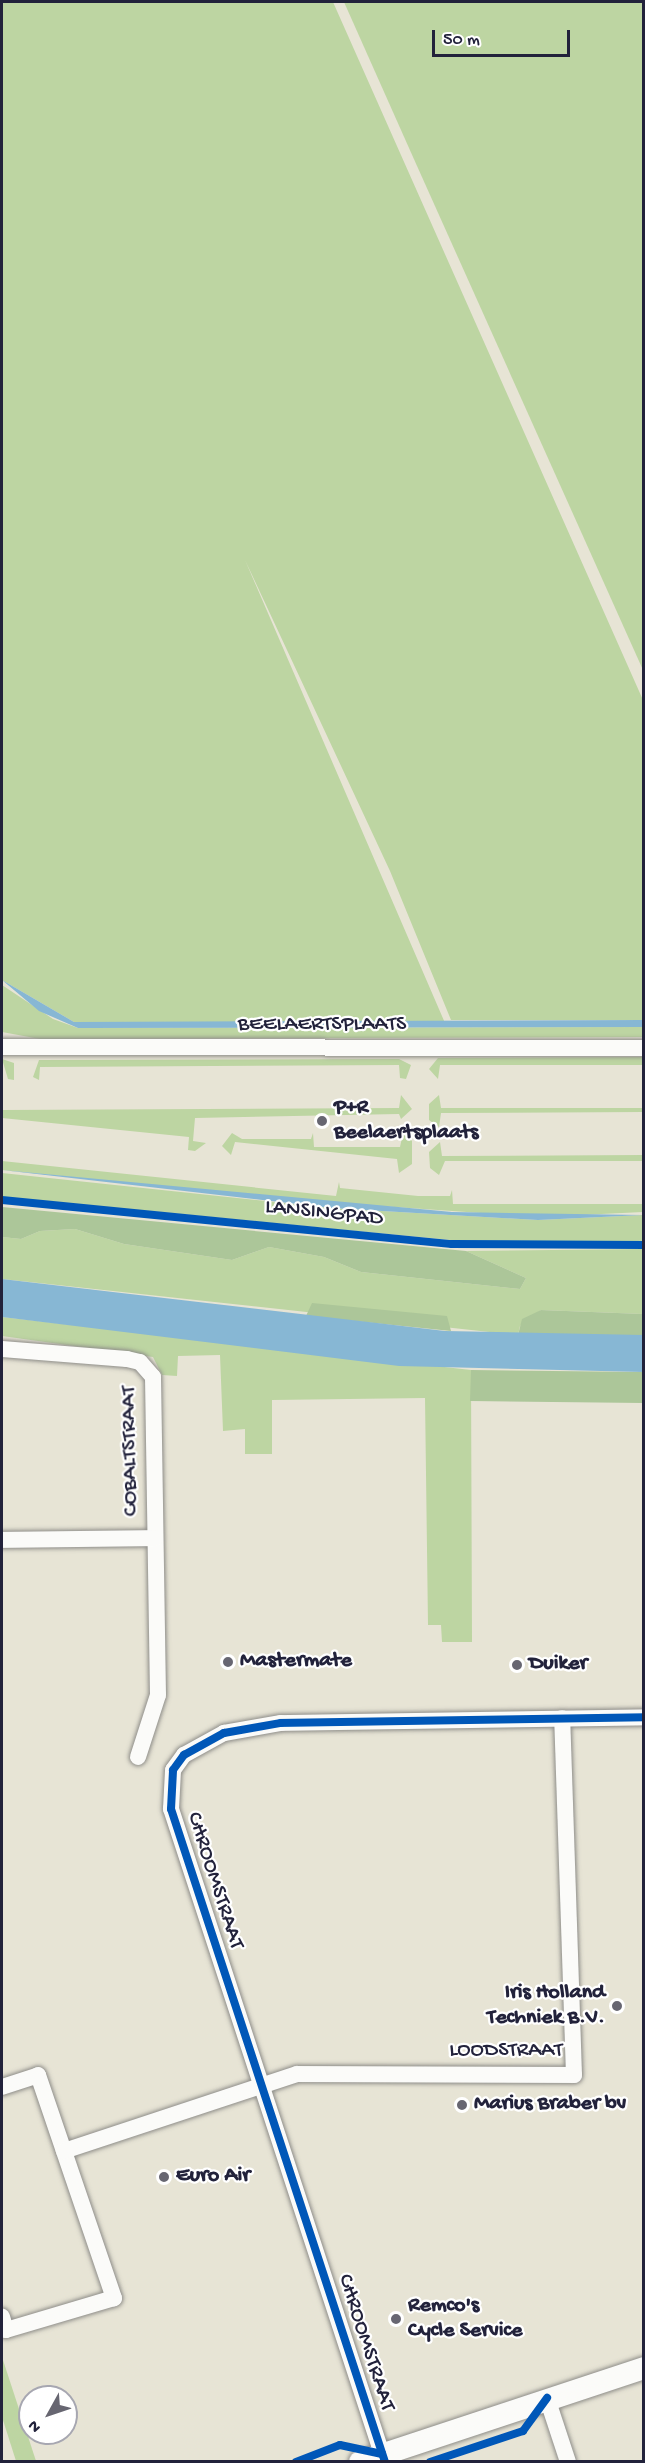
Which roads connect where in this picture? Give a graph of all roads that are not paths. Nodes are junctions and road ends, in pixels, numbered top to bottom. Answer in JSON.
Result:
{"nodes":[{"id":1,"x":2,"y":1047,"type":"edge"},
{"id":2,"x":644,"y":1048,"type":"edge"},
{"id":3,"x":2,"y":1349,"type":"edge"},
{"id":4,"x":155,"y":1538,"type":"junction"},
{"id":5,"x":2,"y":1540,"type":"edge"},
{"id":6,"x":644,"y":1717,"type":"edge"},
{"id":7,"x":562,"y":1718,"type":"junction"},
{"id":8,"x":138,"y":1757,"type":"dead end"},
{"id":9,"x":262,"y":2086,"type":"junction"},
{"id":10,"x":2,"y":2087,"type":"edge"},
{"id":11,"x":64,"y":2151,"type":"junction"},
{"id":12,"x":2,"y":2317,"type":"edge"},
{"id":13,"x":644,"y":2368,"type":"edge"},
{"id":14,"x":547,"y":2398,"type":"junction"},
{"id":15,"x":382,"y":2454,"type":"junction"},
{"id":16,"x":360,"y":2462,"type":"edge"},
{"id":17,"x":568,"y":2462,"type":"edge"}],
"edges":[{"from":1,"to":2,"type":"street","name":"BEELAERTSPLAATS"},
{"from":3,"to":4,"type":"street","name":"COBALTSTRAAT"},
{"from":4,"to":5,"type":"street","name":"COBALTSTRAAT"},
{"from":4,"to":8,"type":"street","name":"COBALTSTRAAT"},
{"from":6,"to":7,"type":"street","name":"CHROOMSTRAAT"},
{"from":7,"to":9,"type":"street","name":"LOODSTRAAT"},
{"from":7,"to":9,"type":"street","name":"CHROOMSTRAAT"},
{"from":9,"to":11,"type":"street"},
{"from":9,"to":15,"type":"street","name":"CHROOMSTRAAT"},
{"from":10,"to":11,"type":"street"},
{"from":11,"to":12,"type":"street"},
{"from":13,"to":14,"type":"street"},
{"from":14,"to":15,"type":"street"},
{"from":14,"to":17,"type":"street"},
{"from":15,"to":16,"type":"street"}]}
